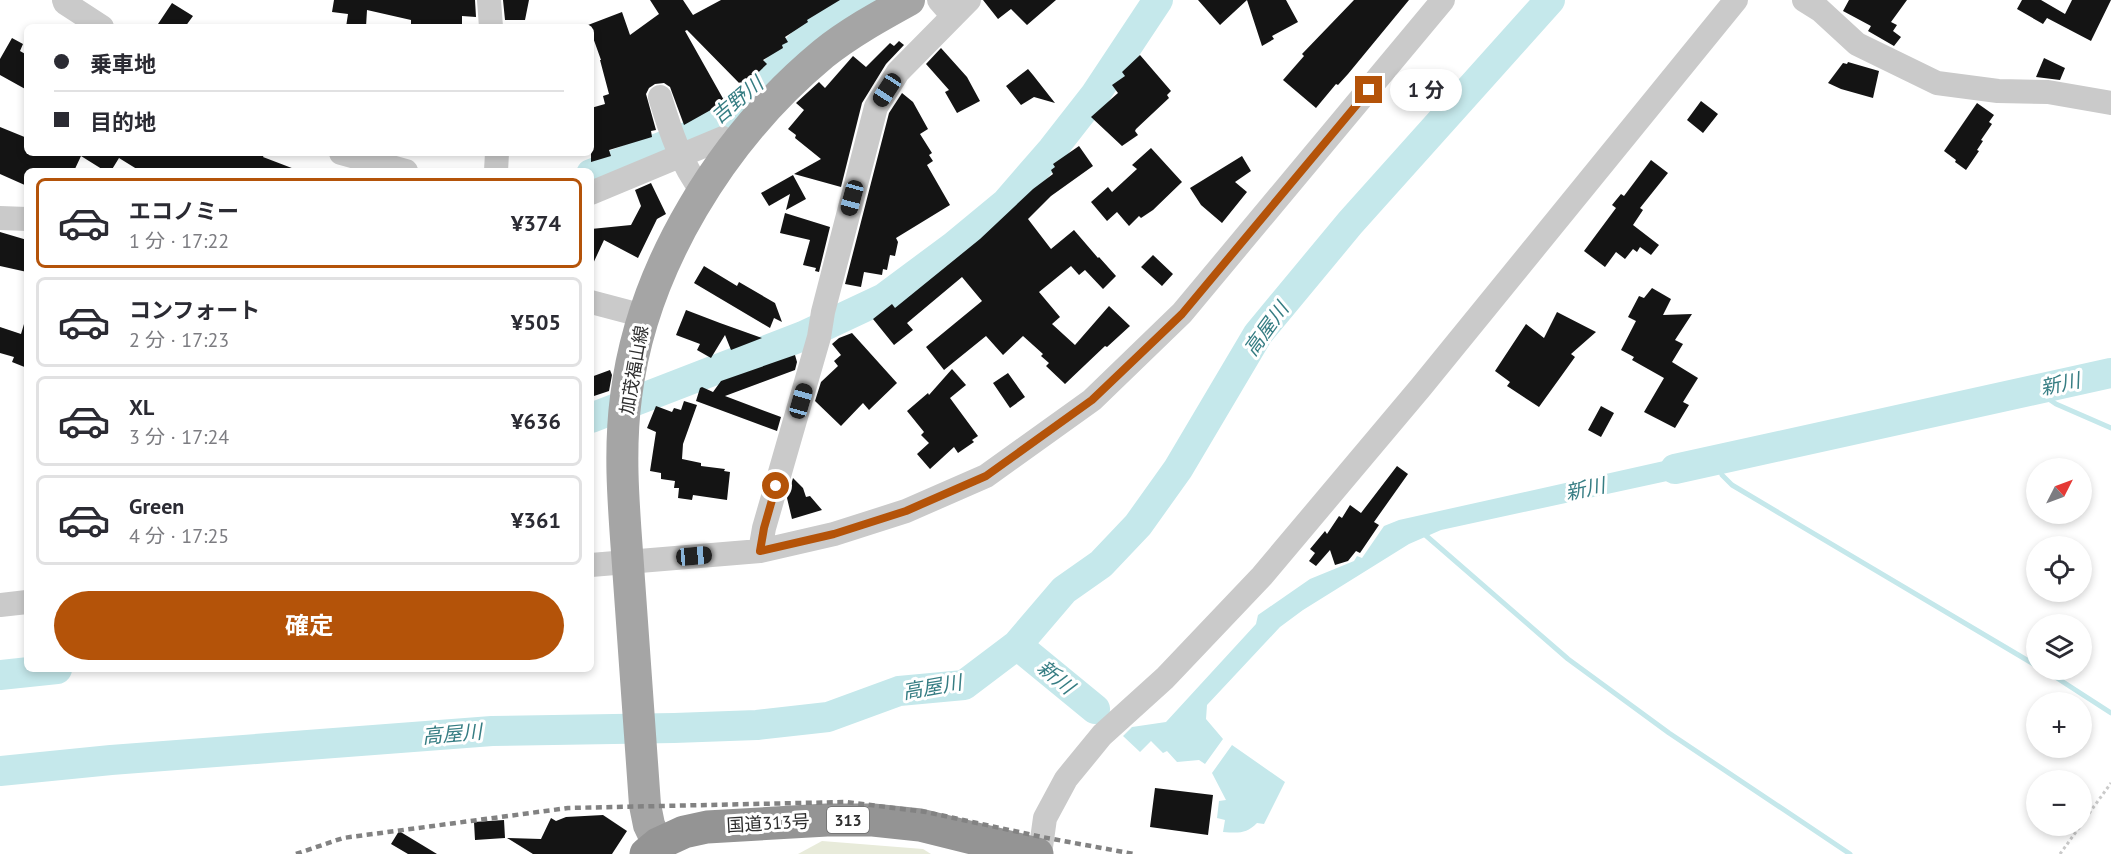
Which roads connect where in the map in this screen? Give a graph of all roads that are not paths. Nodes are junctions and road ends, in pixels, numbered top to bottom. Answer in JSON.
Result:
{"nodes":[{"id":1,"x":64,"y":0,"type":"edge"},
{"id":2,"x":489,"y":0,"type":"edge"},
{"id":3,"x":909,"y":0,"type":"edge"},
{"id":4,"x":1443,"y":0,"type":"edge"},
{"id":5,"x":1736,"y":0,"type":"edge"},
{"id":6,"x":1804,"y":0,"type":"edge"},
{"id":7,"x":954,"y":5,"type":"edge"},
{"id":8,"x":97,"y":24,"type":"edge"},
{"id":9,"x":491,"y":24,"type":"edge"},
{"id":10,"x":660,"y":98,"type":"dead end"},
{"id":11,"x":2111,"y":103,"type":"edge"},
{"id":12,"x":677,"y":145,"type":"junction"},
{"id":13,"x":734,"y":145,"type":"junction"},
{"id":14,"x":374,"y":157,"type":"edge"},
{"id":15,"x":399,"y":168,"type":"edge"},
{"id":16,"x":594,"y":191,"type":"edge"},
{"id":17,"x":702,"y":191,"type":"junction"},
{"id":18,"x":0,"y":218,"type":"edge"},
{"id":19,"x":24,"y":219,"type":"edge"},
{"id":20,"x":594,"y":303,"type":"edge"},
{"id":21,"x":644,"y":316,"type":"junction"},
{"id":22,"x":760,"y":551,"type":"junction"},
{"id":23,"x":628,"y":562,"type":"junction"},
{"id":24,"x":594,"y":565,"type":"edge"},
{"id":25,"x":24,"y":602,"type":"edge"},
{"id":26,"x":0,"y":605,"type":"edge"},
{"id":27,"x":652,"y":849,"type":"edge"},
{"id":28,"x":1039,"y":854,"type":"edge"}],
"edges":[{"from":1,"to":8,"type":"street"},
{"from":2,"to":9,"type":"street"},
{"from":3,"to":13,"type":"main road","name":"加茂福山線"},
{"from":4,"to":22,"type":"street"},
{"from":5,"to":28,"type":"street"},
{"from":6,"to":11,"type":"street"},
{"from":7,"to":22,"type":"street"},
{"from":10,"to":12,"type":"street"},
{"from":12,"to":13,"type":"street"},
{"from":12,"to":16,"type":"street"},
{"from":12,"to":17,"type":"street"},
{"from":13,"to":17,"type":"main road","name":"加茂福山線"},
{"from":14,"to":15,"type":"street"},
{"from":17,"to":21,"type":"main road","name":"加茂福山線"},
{"from":18,"to":19,"type":"street"},
{"from":20,"to":21,"type":"street"},
{"from":21,"to":23,"type":"main road","name":"加茂福山線"},
{"from":22,"to":23,"type":"street"},
{"from":23,"to":24,"type":"street"},
{"from":23,"to":27,"type":"main road","name":"加茂福山線"},
{"from":25,"to":26,"type":"street"},
{"from":27,"to":28,"type":"highway","name":"国道313号","number":"313"}]}
